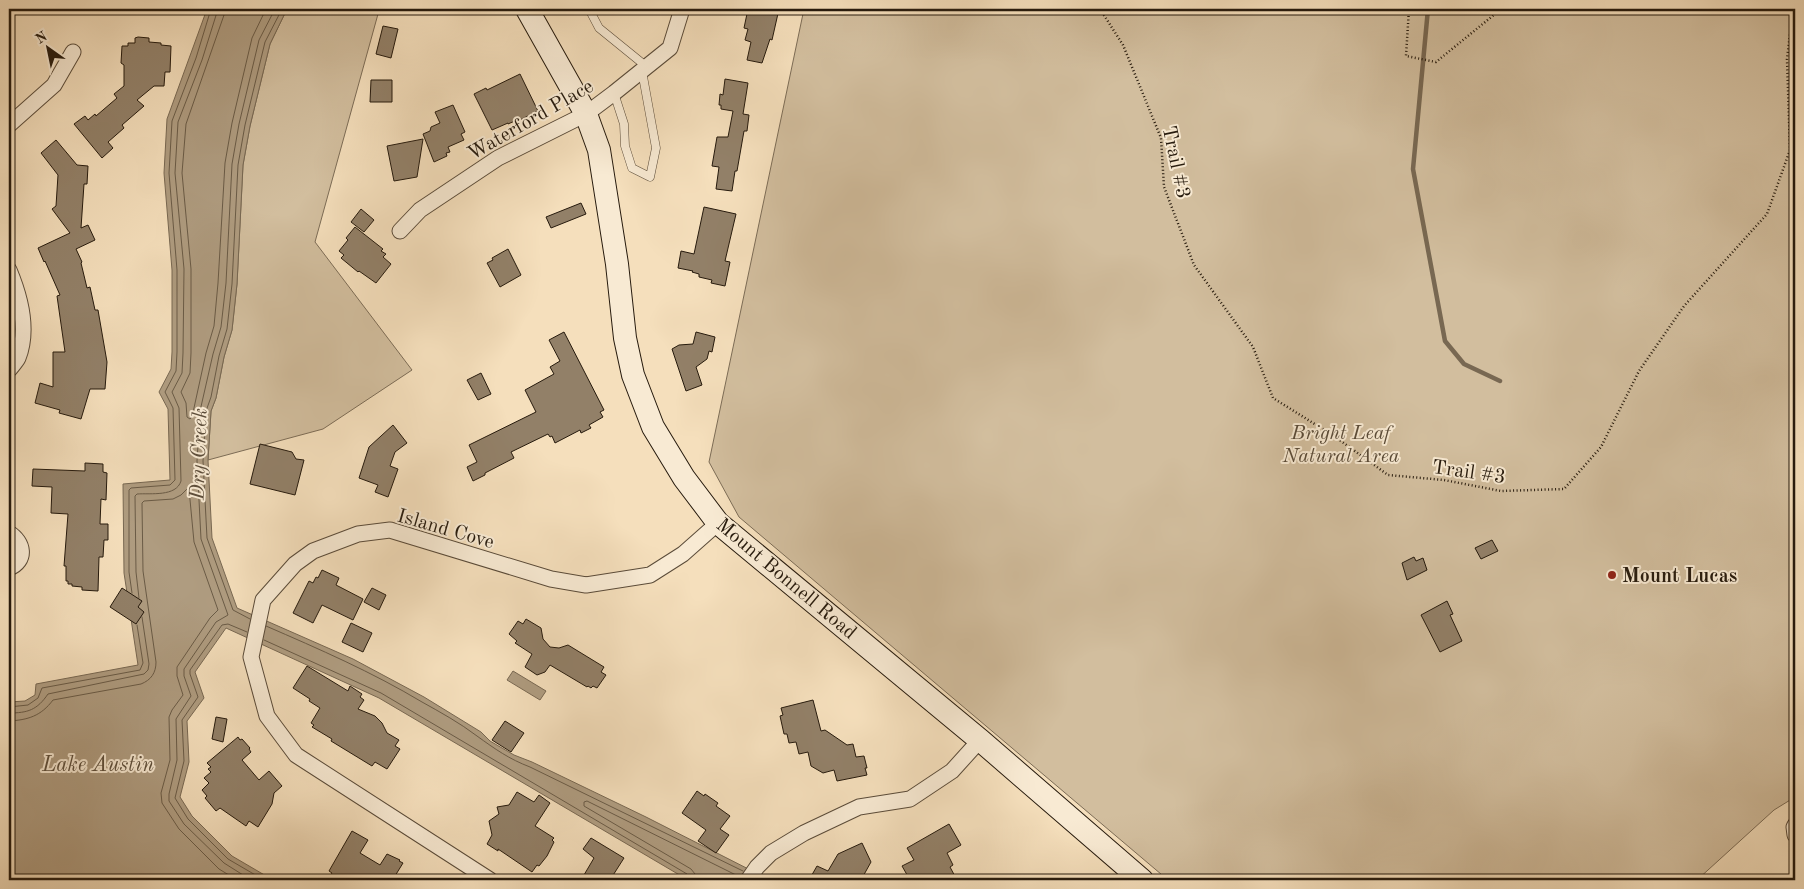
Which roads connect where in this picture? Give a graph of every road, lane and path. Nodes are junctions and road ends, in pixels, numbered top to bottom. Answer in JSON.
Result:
{"nodes":[{"id":1,"x":527,"y":9,"type":"edge"},
{"id":2,"x":589,"y":9,"type":"edge"},
{"id":3,"x":682,"y":9,"type":"edge"},
{"id":4,"x":1100,"y":9,"type":"edge"},
{"id":5,"x":1409,"y":9,"type":"edge"},
{"id":6,"x":1494,"y":9,"type":"edge"},
{"id":7,"x":1498,"y":9,"type":"edge"},
{"id":8,"x":1793,"y":9,"type":"edge"},
{"id":9,"x":1495,"y":14,"type":"junction"},
{"id":10,"x":73,"y":52,"type":"dead end"},
{"id":11,"x":644,"y":69,"type":"junction"},
{"id":12,"x":614,"y":93,"type":"junction"},
{"id":13,"x":586,"y":114,"type":"junction"},
{"id":14,"x":9,"y":125,"type":"edge"},
{"id":15,"x":400,"y":231,"type":"dead end"},
{"id":16,"x":9,"y":270,"type":"edge"},
{"id":17,"x":9,"y":370,"type":"edge"},
{"id":18,"x":718,"y":523,"type":"junction"},
{"id":19,"x":9,"y":533,"type":"edge"},
{"id":20,"x":9,"y":568,"type":"edge"},
{"id":21,"x":980,"y":740,"type":"junction"},
{"id":22,"x":490,"y":880,"type":"edge"},
{"id":23,"x":748,"y":880,"type":"edge"},
{"id":24,"x":1142,"y":880,"type":"edge"}],
"edges":[{"from":1,"to":13,"type":"street","name":"Mount Bonnell Road"},
{"from":2,"to":11,"type":"lane"},
{"from":3,"to":11,"type":"street","name":"Waterford Place"},
{"from":4,"to":8,"type":"path","name":"Trail #3"},
{"from":5,"to":9,"type":"path"},
{"from":6,"to":9,"type":"path"},
{"from":7,"to":9,"type":"path"},
{"from":10,"to":14,"type":"street"},
{"from":11,"to":12,"type":"street","name":"Waterford Place"},
{"from":11,"to":12,"type":"lane"},
{"from":12,"to":13,"type":"street","name":"Waterford Place"},
{"from":13,"to":15,"type":"street","name":"Waterford Place"},
{"from":13,"to":18,"type":"street","name":"Mount Bonnell Road"},
{"from":16,"to":17,"type":"street"},
{"from":18,"to":21,"type":"street","name":"Mount Bonnell Road"},
{"from":18,"to":22,"type":"street","name":"Island Cove"},
{"from":19,"to":20,"type":"street"},
{"from":21,"to":23,"type":"street"},
{"from":21,"to":24,"type":"street","name":"Mount Bonnell Road"}]}
